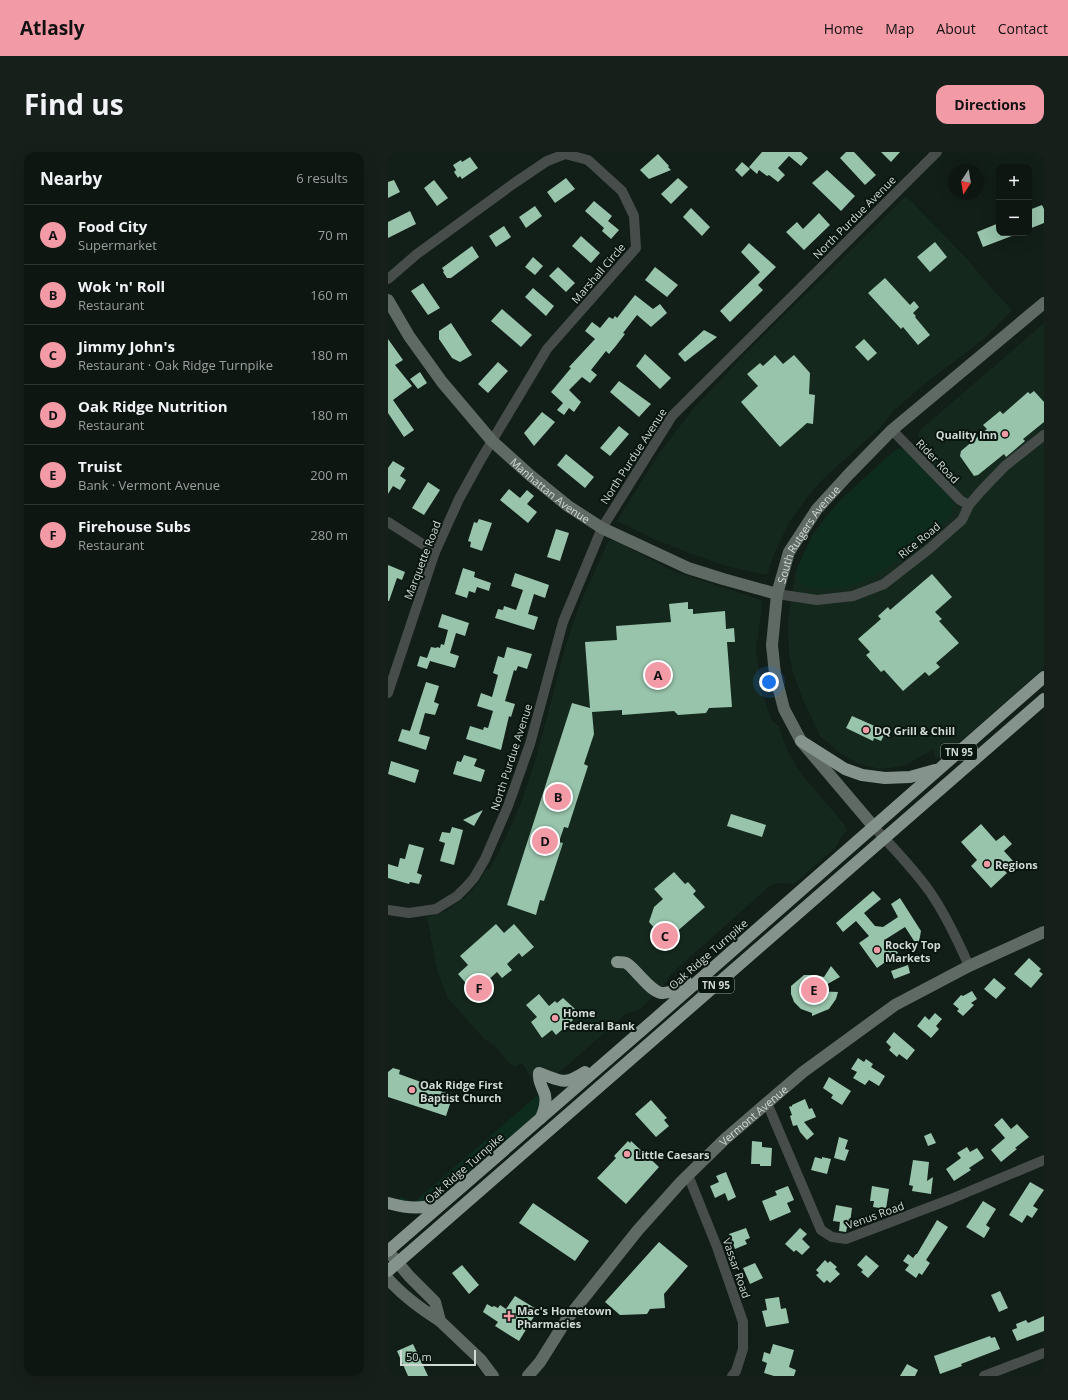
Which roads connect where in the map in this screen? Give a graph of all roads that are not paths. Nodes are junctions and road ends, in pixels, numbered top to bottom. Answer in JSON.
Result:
{"nodes":[{"id":1,"x":937,"y":152,"type":"edge"},
{"id":2,"x":388,"y":278,"type":"edge"},
{"id":3,"x":388,"y":300,"type":"edge"},
{"id":4,"x":1044,"y":303,"type":"edge"},
{"id":5,"x":892,"y":430,"type":"junction"},
{"id":6,"x":1044,"y":435,"type":"edge"},
{"id":7,"x":492,"y":441,"type":"junction"},
{"id":8,"x":969,"y":505,"type":"junction"},
{"id":9,"x":388,"y":522,"type":"edge"},
{"id":10,"x":602,"y":528,"type":"junction"},
{"id":11,"x":435,"y":552,"type":"junction"},
{"id":12,"x":777,"y":594,"type":"junction"},
{"id":13,"x":1044,"y":677,"type":"edge"},
{"id":14,"x":388,"y":693,"type":"edge"},
{"id":15,"x":1044,"y":699,"type":"edge"},
{"id":16,"x":801,"y":741,"type":"junction"},
{"id":17,"x":938,"y":770,"type":"junction"},
{"id":18,"x":874,"y":827,"type":"junction"},
{"id":19,"x":884,"y":838,"type":"junction"},
{"id":20,"x":388,"y":910,"type":"edge"},
{"id":21,"x":756,"y":929,"type":"junction"},
{"id":22,"x":1044,"y":932,"type":"edge"},
{"id":23,"x":617,"y":962,"type":"dead end"},
{"id":24,"x":969,"y":966,"type":"junction"},
{"id":25,"x":605,"y":1062,"type":"junction"},
{"id":26,"x":767,"y":1102,"type":"junction"},
{"id":27,"x":541,"y":1118,"type":"junction"},
{"id":28,"x":1044,"y":1160,"type":"edge"},
{"id":29,"x":688,"y":1175,"type":"junction"},
{"id":30,"x":447,"y":1200,"type":"junction"},
{"id":31,"x":388,"y":1203,"type":"edge"},
{"id":32,"x":388,"y":1251,"type":"edge"},
{"id":33,"x":398,"y":1263,"type":"junction"},
{"id":34,"x":388,"y":1271,"type":"edge"},
{"id":35,"x":388,"y":1278,"type":"edge"},
{"id":36,"x":440,"y":1321,"type":"junction"},
{"id":37,"x":1044,"y":1353,"type":"edge"},
{"id":38,"x":734,"y":1373,"type":"edge"},
{"id":39,"x":493,"y":1376,"type":"edge"},
{"id":40,"x":528,"y":1376,"type":"edge"},
{"id":41,"x":984,"y":1376,"type":"edge"}],
"edges":[{"from":1,"to":10,"type":"street","name":"North Purdue Avenue"},
{"from":2,"to":7,"type":"street","name":"Marshall Circle"},
{"from":3,"to":7,"type":"street","name":"Manhattan Avenue"},
{"from":4,"to":5,"type":"street","name":"South Rutgers Avenue"},
{"from":5,"to":8,"type":"street","name":"Rider Road"},
{"from":5,"to":12,"type":"street","name":"South Rutgers Avenue"},
{"from":6,"to":8,"type":"street","name":"Rice Road"},
{"from":7,"to":10,"type":"street","name":"Manhattan Avenue"},
{"from":7,"to":11,"type":"street","name":"Marquette Road"},
{"from":8,"to":12,"type":"street","name":"Rice Road"},
{"from":9,"to":11,"type":"street"},
{"from":10,"to":12,"type":"street","name":"Manhattan Avenue"},
{"from":10,"to":20,"type":"street","name":"North Purdue Avenue"},
{"from":11,"to":14,"type":"street","name":"Marquette Road"},
{"from":12,"to":16,"type":"street","name":"South Rutgers Avenue"},
{"from":13,"to":17,"type":"highway","name":"Oak Ridge Turnpike","number":"TN 95"},
{"from":15,"to":19,"type":"highway","number":"TN 95"},
{"from":16,"to":17,"type":"highway"},
{"from":16,"to":18,"type":"street","name":"South Rutgers Avenue"},
{"from":17,"to":18,"type":"highway","name":"Oak Ridge Turnpike","number":"TN 95"},
{"from":18,"to":19,"type":"street"},
{"from":18,"to":21,"type":"highway","name":"Oak Ridge Turnpike","number":"TN 95"},
{"from":19,"to":24,"type":"street"},
{"from":19,"to":33,"type":"highway","number":"TN 95"},
{"from":21,"to":23,"type":"highway"},
{"from":21,"to":25,"type":"highway","name":"Oak Ridge Turnpike","number":"TN 95"},
{"from":22,"to":24,"type":"street","name":"Vermont Avenue"},
{"from":24,"to":26,"type":"street","name":"Vermont Avenue"},
{"from":25,"to":27,"type":"highway","name":"Oak Ridge Turnpike","number":"TN 95"},
{"from":25,"to":27,"type":"highway"},
{"from":26,"to":28,"type":"street","name":"Venus Road"},
{"from":26,"to":29,"type":"street","name":"Vermont Avenue"},
{"from":27,"to":30,"type":"highway","name":"Oak Ridge Turnpike","number":"TN 95"},
{"from":29,"to":38,"type":"street","name":"Vassar Road"},
{"from":29,"to":40,"type":"street","name":"Vermont Avenue"},
{"from":30,"to":31,"type":"highway"},
{"from":30,"to":32,"type":"highway","name":"Oak Ridge Turnpike","number":"TN 95"},
{"from":32,"to":33,"type":"street"},
{"from":33,"to":34,"type":"highway","number":"TN 95"},
{"from":33,"to":36,"type":"street"},
{"from":35,"to":36,"type":"street"},
{"from":36,"to":39,"type":"street"},
{"from":37,"to":41,"type":"street"}]}
